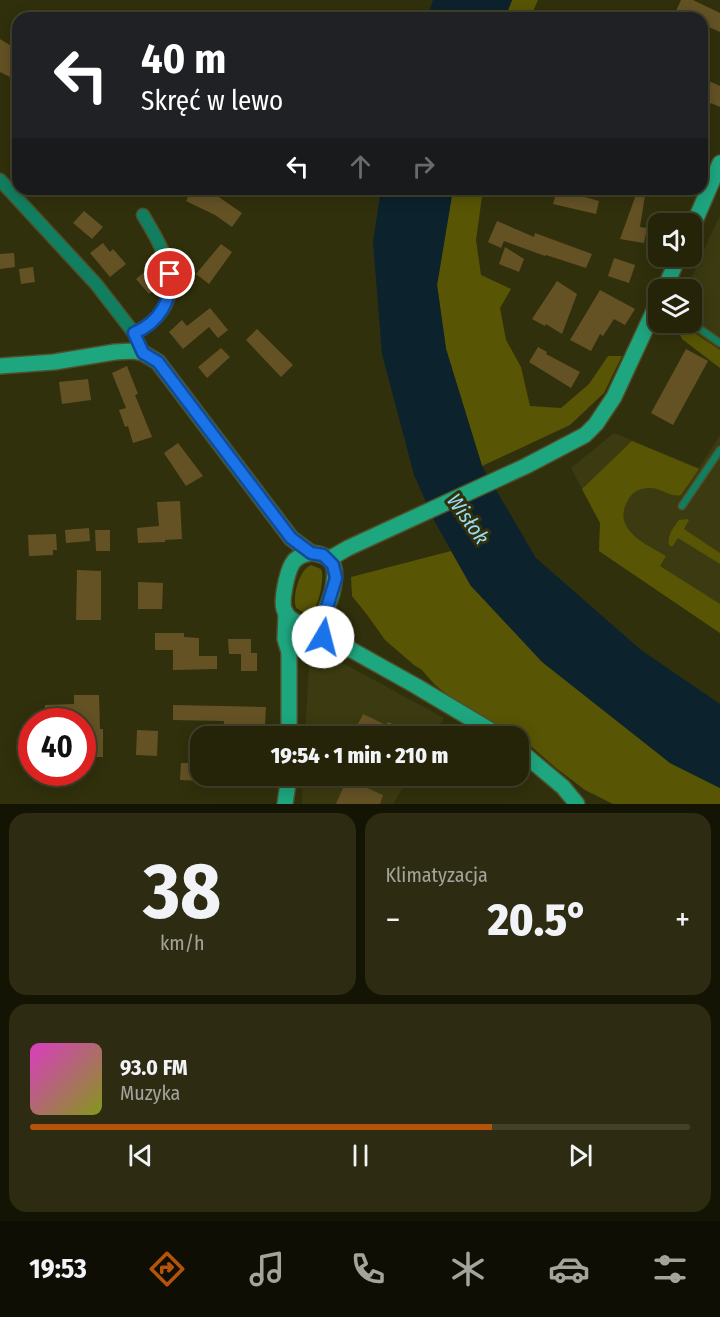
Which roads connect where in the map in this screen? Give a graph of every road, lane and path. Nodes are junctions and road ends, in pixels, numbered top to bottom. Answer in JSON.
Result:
{"nodes":[{"id":1,"x":720,"y":163,"type":"edge"},
{"id":2,"x":0,"y":180,"type":"edge"},
{"id":3,"x":708,"y":191,"type":"edge"},
{"id":4,"x":12,"y":193,"type":"edge"},
{"id":5,"x":14,"y":195,"type":"edge"},
{"id":6,"x":706,"y":195,"type":"edge"},
{"id":7,"x":698,"y":213,"type":"edge"},
{"id":8,"x":143,"y":215,"type":"dead end"},
{"id":9,"x":648,"y":324,"type":"edge"},
{"id":10,"x":702,"y":330,"type":"edge"},
{"id":11,"x":134,"y":333,"type":"junction"},
{"id":12,"x":720,"y":343,"type":"edge"},
{"id":13,"x":143,"y":353,"type":"junction"},
{"id":14,"x":0,"y":366,"type":"edge"},
{"id":15,"x":720,"y":450,"type":"edge"},
{"id":16,"x":682,"y":506,"type":"dead end"},
{"id":17,"x":291,"y":538,"type":"junction"},
{"id":18,"x":311,"y":553,"type":"junction"},
{"id":19,"x":329,"y":559,"type":"junction"},
{"id":20,"x":292,"y":564,"type":"junction"},
{"id":21,"x":286,"y":614,"type":"junction"},
{"id":22,"x":325,"y":614,"type":"junction"},
{"id":23,"x":308,"y":624,"type":"junction"},
{"id":24,"x":332,"y":639,"type":"junction"},
{"id":25,"x":289,"y":652,"type":"junction"},
{"id":26,"x":289,"y":726,"type":"edge"},
{"id":27,"x":483,"y":726,"type":"edge"},
{"id":28,"x":529,"y":758,"type":"edge"},
{"id":29,"x":288,"y":786,"type":"edge"},
{"id":30,"x":285,"y":804,"type":"edge"},
{"id":31,"x":577,"y":804,"type":"edge"}],
"edges":[{"from":1,"to":3,"type":"street"},
{"from":2,"to":4,"type":"street"},
{"from":5,"to":11,"type":"street"},
{"from":6,"to":7,"type":"street"},
{"from":8,"to":11,"type":"street"},
{"from":9,"to":19,"type":"street"},
{"from":10,"to":12,"type":"lane"},
{"from":11,"to":13,"type":"street"},
{"from":13,"to":14,"type":"street"},
{"from":13,"to":17,"type":"street"},
{"from":15,"to":16,"type":"lane"},
{"from":17,"to":18,"type":"street"},
{"from":17,"to":20,"type":"street"},
{"from":18,"to":19,"type":"street"},
{"from":18,"to":20,"type":"street"},
{"from":19,"to":22,"type":"street"},
{"from":20,"to":21,"type":"street"},
{"from":21,"to":23,"type":"street"},
{"from":21,"to":25,"type":"street"},
{"from":22,"to":23,"type":"street"},
{"from":22,"to":24,"type":"street"},
{"from":23,"to":24,"type":"street"},
{"from":23,"to":25,"type":"street"},
{"from":24,"to":27,"type":"street"},
{"from":25,"to":26,"type":"street"},
{"from":28,"to":31,"type":"street"},
{"from":29,"to":30,"type":"street"}]}
